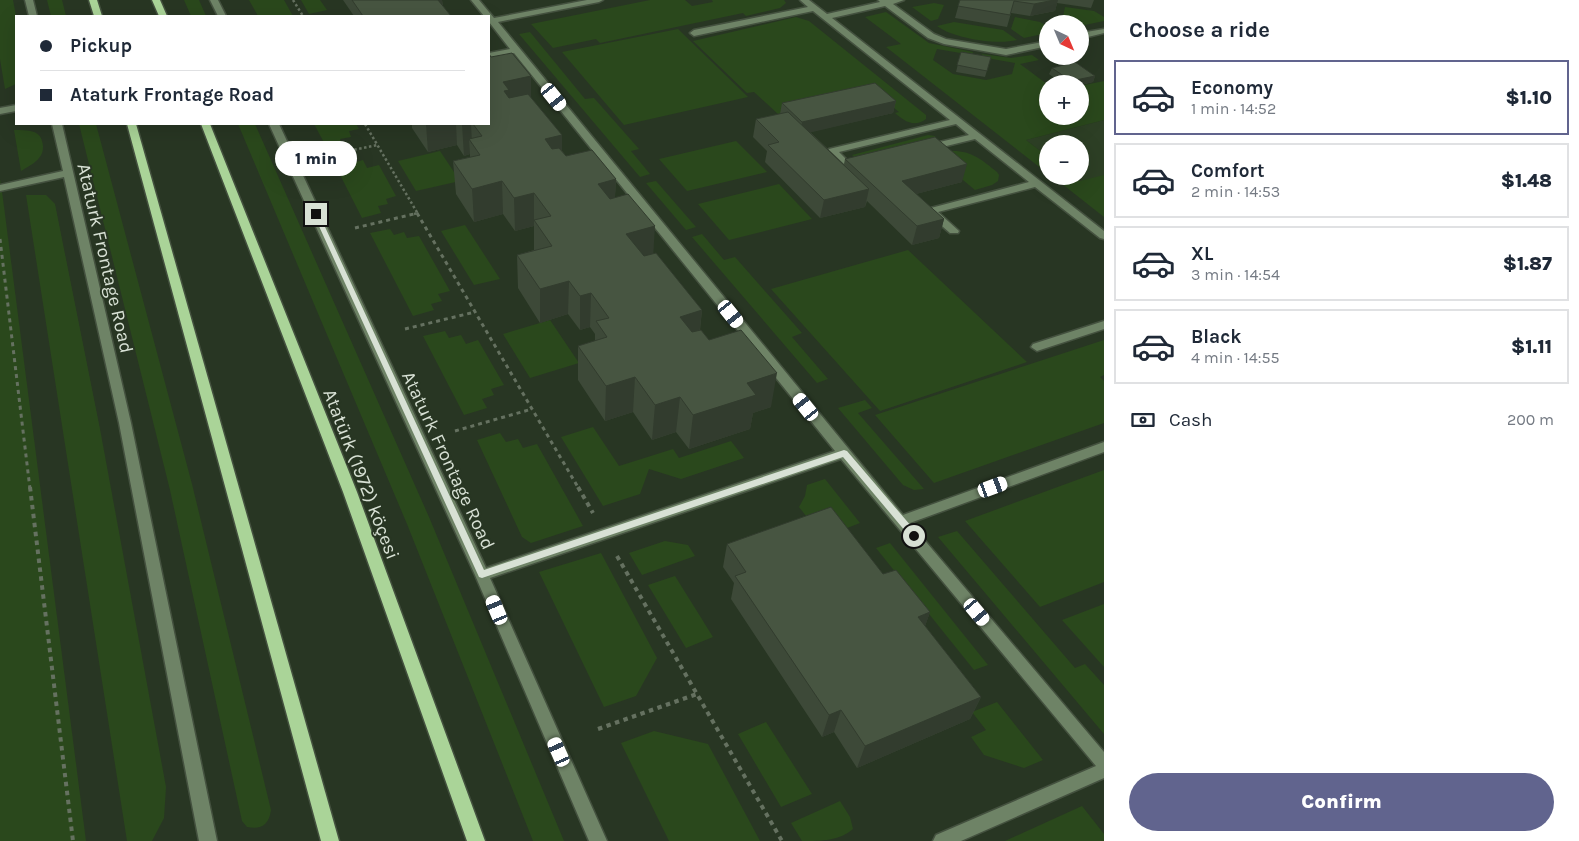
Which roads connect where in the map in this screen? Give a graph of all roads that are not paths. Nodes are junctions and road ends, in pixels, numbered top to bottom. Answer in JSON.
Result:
{"nodes":[{"id":1,"x":29,"y":0,"type":"edge"},
{"id":2,"x":93,"y":0,"type":"edge"},
{"id":3,"x":156,"y":0,"type":"edge"},
{"id":4,"x":214,"y":0,"type":"edge"},
{"id":5,"x":475,"y":0,"type":"edge"},
{"id":6,"x":599,"y":0,"type":"edge"},
{"id":7,"x":804,"y":0,"type":"edge"},
{"id":8,"x":900,"y":0,"type":"edge"},
{"id":9,"x":884,"y":2,"type":"edge"},
{"id":10,"x":814,"y":8,"type":"junction"},
{"id":11,"x":33,"y":15,"type":"edge"},
{"id":12,"x":98,"y":15,"type":"edge"},
{"id":13,"x":163,"y":15,"type":"edge"},
{"id":14,"x":222,"y":15,"type":"edge"},
{"id":15,"x":488,"y":15,"type":"edge"},
{"id":16,"x":825,"y":17,"type":"junction"},
{"id":17,"x":490,"y":18,"type":"edge"},
{"id":18,"x":1104,"y":31,"type":"edge"},
{"id":19,"x":694,"y":33,"type":"dead end"},
{"id":20,"x":1089,"y":34,"type":"edge"},
{"id":21,"x":1039,"y":46,"type":"edge"},
{"id":22,"x":517,"y":50,"type":"junction"},
{"id":23,"x":490,"y":56,"type":"edge"},
{"id":24,"x":15,"y":108,"type":"edge"},
{"id":25,"x":0,"y":111,"type":"edge"},
{"id":26,"x":957,"y":120,"type":"junction"},
{"id":27,"x":57,"y":125,"type":"edge"},
{"id":28,"x":131,"y":125,"type":"edge"},
{"id":29,"x":205,"y":125,"type":"edge"},
{"id":30,"x":274,"y":125,"type":"edge"},
{"id":31,"x":976,"y":136,"type":"junction"},
{"id":32,"x":913,"y":151,"type":"edge"},
{"id":33,"x":867,"y":163,"type":"edge"},
{"id":34,"x":68,"y":174,"type":"junction"},
{"id":35,"x":1037,"y":183,"type":"junction"},
{"id":36,"x":0,"y":188,"type":"edge"},
{"id":37,"x":954,"y":231,"type":"dead end"},
{"id":38,"x":1104,"y":236,"type":"edge"},
{"id":39,"x":1104,"y":325,"type":"edge"},
{"id":40,"x":1037,"y":347,"type":"dead end"},
{"id":41,"x":1104,"y":447,"type":"edge"},
{"id":42,"x":844,"y":453,"type":"junction"},
{"id":43,"x":901,"y":521,"type":"junction"},
{"id":44,"x":482,"y":575,"type":"junction"},
{"id":45,"x":1104,"y":764,"type":"edge"},
{"id":46,"x":1104,"y":770,"type":"edge"},
{"id":47,"x":208,"y":841,"type":"edge"},
{"id":48,"x":330,"y":841,"type":"edge"},
{"id":49,"x":476,"y":841,"type":"edge"},
{"id":50,"x":598,"y":841,"type":"edge"},
{"id":51,"x":942,"y":841,"type":"edge"}],
"edges":[{"from":1,"to":11,"type":"street"},
{"from":2,"to":12,"type":"main road"},
{"from":3,"to":13,"type":"main road"},
{"from":4,"to":14,"type":"street"},
{"from":5,"to":15,"type":"street"},
{"from":6,"to":17,"type":"street"},
{"from":7,"to":10,"type":"street"},
{"from":8,"to":9,"type":"street"},
{"from":9,"to":16,"type":"street"},
{"from":9,"to":21,"type":"street"},
{"from":10,"to":16,"type":"street"},
{"from":10,"to":19,"type":"street"},
{"from":16,"to":26,"type":"street"},
{"from":17,"to":22,"type":"street"},
{"from":18,"to":20,"type":"street"},
{"from":22,"to":23,"type":"street"},
{"from":22,"to":42,"type":"street"},
{"from":24,"to":25,"type":"street"},
{"from":26,"to":31,"type":"street"},
{"from":26,"to":33,"type":"street"},
{"from":27,"to":34,"type":"street","name":"Ataturk Frontage Road"},
{"from":28,"to":48,"type":"main road"},
{"from":29,"to":49,"type":"main road","name":"Atatürk (1972) köçesi"},
{"from":30,"to":44,"type":"street","name":"Ataturk Frontage Road"},
{"from":31,"to":32,"type":"street"},
{"from":31,"to":35,"type":"street"},
{"from":34,"to":36,"type":"street"},
{"from":34,"to":47,"type":"street","name":"Ataturk Frontage Road"},
{"from":35,"to":37,"type":"street"},
{"from":35,"to":38,"type":"street"},
{"from":39,"to":40,"type":"street"},
{"from":41,"to":43,"type":"street"},
{"from":42,"to":43,"type":"street"},
{"from":42,"to":44,"type":"street"},
{"from":43,"to":45,"type":"street"},
{"from":44,"to":50,"type":"street","name":"Ataturk Frontage Road"},
{"from":46,"to":51,"type":"street"}]}
